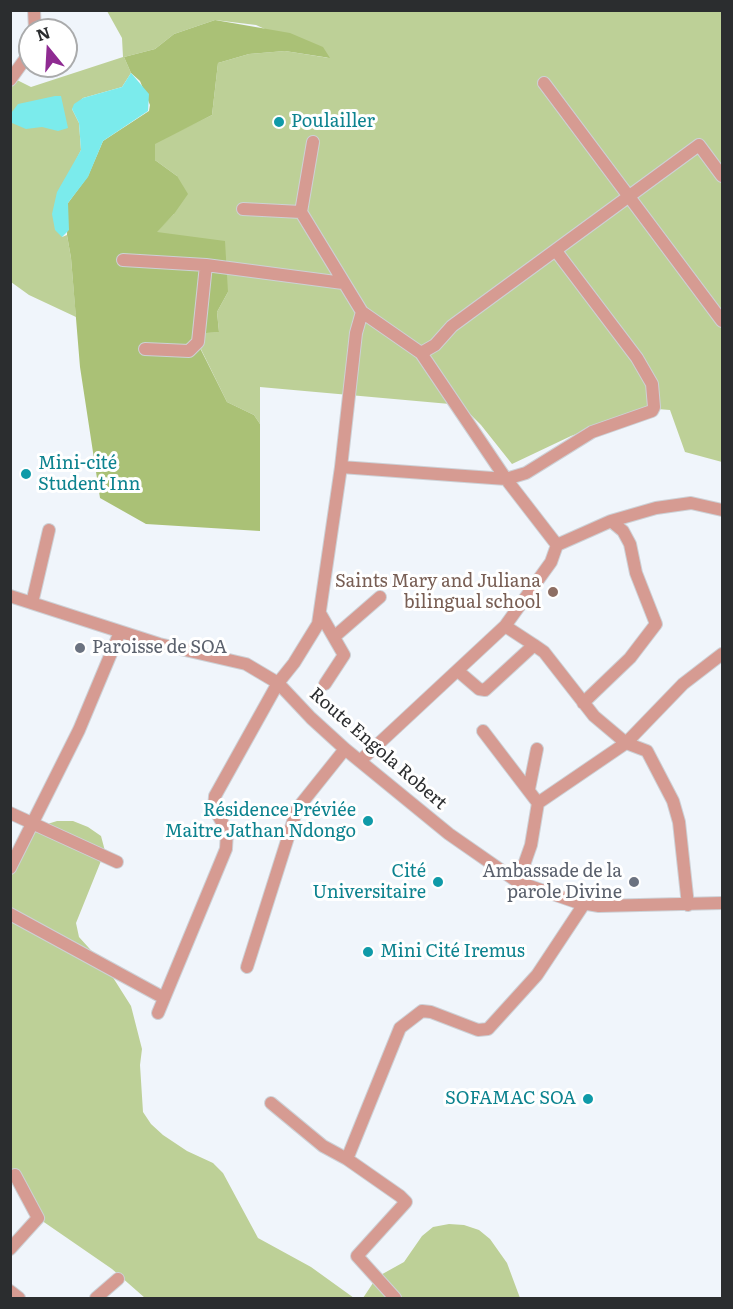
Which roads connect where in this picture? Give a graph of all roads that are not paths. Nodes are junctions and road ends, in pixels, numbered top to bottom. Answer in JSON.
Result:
{"nodes":[{"id":1,"x":544,"y":83,"type":"dead end"},
{"id":2,"x":313,"y":142,"type":"dead end"},
{"id":3,"x":723,"y":176,"type":"edge"},
{"id":4,"x":631,"y":198,"type":"junction"},
{"id":5,"x":243,"y":209,"type":"dead end"},
{"id":6,"x":301,"y":212,"type":"junction"},
{"id":7,"x":556,"y":251,"type":"junction"},
{"id":8,"x":123,"y":260,"type":"dead end"},
{"id":9,"x":206,"y":266,"type":"junction"},
{"id":10,"x":343,"y":283,"type":"junction"},
{"id":11,"x":362,"y":312,"type":"junction"},
{"id":12,"x":723,"y":321,"type":"edge"},
{"id":13,"x":145,"y":349,"type":"dead end"},
{"id":14,"x":421,"y":353,"type":"junction"},
{"id":15,"x":341,"y":467,"type":"junction"},
{"id":16,"x":506,"y":479,"type":"junction"},
{"id":17,"x":723,"y":510,"type":"edge"},
{"id":18,"x":611,"y":521,"type":"junction"},
{"id":19,"x":49,"y":530,"type":"dead end"},
{"id":20,"x":557,"y":545,"type":"junction"},
{"id":21,"x":10,"y":596,"type":"edge"},
{"id":22,"x":380,"y":597,"type":"dead end"},
{"id":23,"x":32,"y":603,"type":"junction"},
{"id":24,"x":321,"y":615,"type":"junction"},
{"id":25,"x":505,"y":626,"type":"junction"},
{"id":26,"x":120,"y":632,"type":"junction"},
{"id":27,"x":334,"y":637,"type":"junction"},
{"id":28,"x":534,"y":645,"type":"junction"},
{"id":29,"x":723,"y":654,"type":"edge"},
{"id":30,"x":458,"y":671,"type":"junction"},
{"id":31,"x":278,"y":682,"type":"junction"},
{"id":32,"x":325,"y":684,"type":"dead end"},
{"id":33,"x":583,"y":703,"type":"junction"},
{"id":34,"x":483,"y":731,"type":"dead end"},
{"id":35,"x":626,"y":743,"type":"junction"},
{"id":36,"x":345,"y":749,"type":"junction"},
{"id":37,"x":537,"y":749,"type":"dead end"},
{"id":38,"x":360,"y":761,"type":"junction"},
{"id":39,"x":529,"y":789,"type":"junction"},
{"id":40,"x":538,"y":803,"type":"junction"},
{"id":41,"x":10,"y":813,"type":"edge"},
{"id":42,"x":33,"y":822,"type":"junction"},
{"id":43,"x":117,"y":862,"type":"dead end"},
{"id":44,"x":10,"y":868,"type":"edge"},
{"id":45,"x":518,"y":882,"type":"junction"},
{"id":46,"x":723,"y":903,"type":"edge"},
{"id":47,"x":584,"y":904,"type":"junction"},
{"id":48,"x":688,"y":905,"type":"junction"},
{"id":49,"x":10,"y":914,"type":"edge"},
{"id":50,"x":247,"y":967,"type":"dead end"},
{"id":51,"x":164,"y":998,"type":"junction"},
{"id":52,"x":158,"y":1013,"type":"dead end"},
{"id":53,"x":271,"y":1103,"type":"dead end"},
{"id":54,"x":347,"y":1159,"type":"junction"},
{"id":55,"x":15,"y":1175,"type":"dead end"},
{"id":56,"x":10,"y":1249,"type":"edge"},
{"id":57,"x":118,"y":1279,"type":"dead end"},
{"id":58,"x":10,"y":1291,"type":"edge"},
{"id":59,"x":20,"y":1299,"type":"edge"},
{"id":60,"x":96,"y":1299,"type":"edge"},
{"id":61,"x":395,"y":1299,"type":"edge"}],
"edges":[{"from":1,"to":4,"type":"street"},
{"from":2,"to":6,"type":"street"},
{"from":3,"to":4,"type":"street"},
{"from":4,"to":7,"type":"street"},
{"from":4,"to":12,"type":"street"},
{"from":5,"to":6,"type":"street"},
{"from":6,"to":10,"type":"street"},
{"from":7,"to":14,"type":"street"},
{"from":7,"to":16,"type":"street"},
{"from":8,"to":9,"type":"street"},
{"from":9,"to":10,"type":"street"},
{"from":9,"to":13,"type":"street"},
{"from":10,"to":11,"type":"street"},
{"from":11,"to":14,"type":"street"},
{"from":11,"to":15,"type":"street"},
{"from":14,"to":16,"type":"street"},
{"from":15,"to":16,"type":"street"},
{"from":15,"to":24,"type":"street"},
{"from":16,"to":20,"type":"street"},
{"from":17,"to":18,"type":"street"},
{"from":18,"to":20,"type":"street"},
{"from":18,"to":33,"type":"street"},
{"from":19,"to":23,"type":"street"},
{"from":20,"to":25,"type":"street"},
{"from":21,"to":23,"type":"street","name":"Route Engola Robert"},
{"from":22,"to":27,"type":"street"},
{"from":23,"to":26,"type":"street","name":"Route Engola Robert"},
{"from":24,"to":27,"type":"street"},
{"from":24,"to":31,"type":"street"},
{"from":25,"to":28,"type":"street"},
{"from":25,"to":30,"type":"street"},
{"from":26,"to":31,"type":"street","name":"Route Engola Robert"},
{"from":26,"to":42,"type":"street"},
{"from":27,"to":32,"type":"street"},
{"from":28,"to":30,"type":"street"},
{"from":28,"to":33,"type":"street"},
{"from":29,"to":35,"type":"street"},
{"from":30,"to":38,"type":"street"},
{"from":31,"to":36,"type":"street","name":"Route Engola Robert"},
{"from":31,"to":51,"type":"street"},
{"from":33,"to":35,"type":"street"},
{"from":34,"to":39,"type":"street"},
{"from":35,"to":40,"type":"street"},
{"from":35,"to":48,"type":"street"},
{"from":36,"to":38,"type":"street","name":"Route Engola Robert"},
{"from":36,"to":50,"type":"street"},
{"from":37,"to":39,"type":"street"},
{"from":38,"to":45,"type":"street","name":"Route Engola Robert"},
{"from":39,"to":40,"type":"street"},
{"from":40,"to":45,"type":"street"},
{"from":41,"to":42,"type":"street"},
{"from":42,"to":43,"type":"street"},
{"from":42,"to":44,"type":"street"},
{"from":45,"to":47,"type":"street","name":"Route Engola Robert"},
{"from":46,"to":48,"type":"street","name":"Route Engola Robert"},
{"from":47,"to":48,"type":"street","name":"Route Engola Robert"},
{"from":47,"to":54,"type":"street"},
{"from":49,"to":51,"type":"street"},
{"from":51,"to":52,"type":"street"},
{"from":53,"to":54,"type":"street"},
{"from":54,"to":61,"type":"street"},
{"from":55,"to":56,"type":"street"},
{"from":57,"to":60,"type":"street"},
{"from":58,"to":59,"type":"street"}]}
